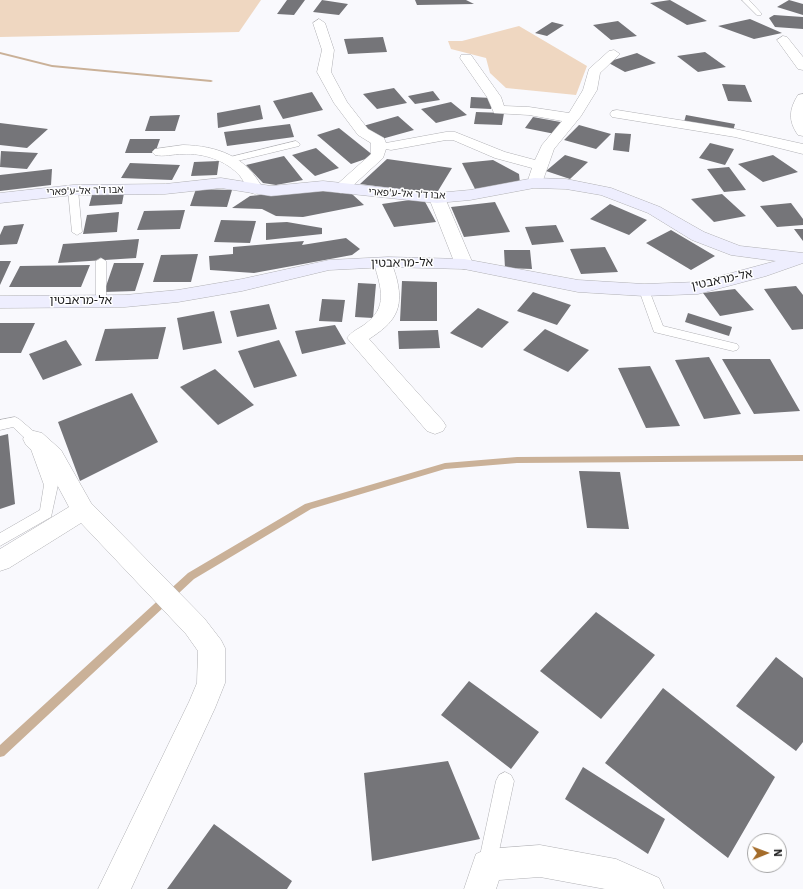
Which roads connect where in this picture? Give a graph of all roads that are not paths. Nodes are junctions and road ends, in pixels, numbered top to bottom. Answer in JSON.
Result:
{"nodes":[{"id":1,"x":745,"y":0,"type":"edge"},
{"id":2,"x":759,"y":14,"type":"dead end"},
{"id":3,"x":319,"y":23,"type":"dead end"},
{"id":4,"x":783,"y":40,"type":"dead end"},
{"id":5,"x":614,"y":54,"type":"dead end"},
{"id":6,"x":466,"y":58,"type":"dead end"},
{"id":7,"x":803,"y":66,"type":"edge"},
{"id":8,"x":803,"y":98,"type":"edge"},
{"id":9,"x":617,"y":114,"type":"dead end"},
{"id":10,"x":572,"y":118,"type":"junction"},
{"id":11,"x":803,"y":132,"type":"edge"},
{"id":12,"x":296,"y":144,"type":"dead end"},
{"id":13,"x":391,"y":146,"type":"dead end"},
{"id":14,"x":803,"y":149,"type":"edge"},
{"id":15,"x":160,"y":152,"type":"dead end"},
{"id":16,"x":229,"y":160,"type":"junction"},
{"id":17,"x":541,"y":166,"type":"junction"},
{"id":18,"x":534,"y":184,"type":"junction"},
{"id":19,"x":341,"y":188,"type":"junction"},
{"id":20,"x":256,"y":189,"type":"junction"},
{"id":21,"x":73,"y":190,"type":"junction"},
{"id":22,"x":0,"y":198,"type":"edge"},
{"id":23,"x":437,"y":198,"type":"junction"},
{"id":24,"x":77,"y":232,"type":"dead end"},
{"id":25,"x":802,"y":257,"type":"edge"},
{"id":26,"x":101,"y":261,"type":"dead end"},
{"id":27,"x":384,"y":263,"type":"junction"},
{"id":28,"x":464,"y":264,"type":"junction"},
{"id":29,"x":644,"y":290,"type":"junction"},
{"id":30,"x":101,"y":300,"type":"junction"},
{"id":31,"x":0,"y":302,"type":"edge"},
{"id":32,"x":733,"y":347,"type":"dead end"},
{"id":33,"x":0,"y":425,"type":"edge"},
{"id":34,"x":435,"y":426,"type":"dead end"},
{"id":35,"x":34,"y":439,"type":"junction"},
{"id":36,"x":83,"y":510,"type":"junction"},
{"id":37,"x":0,"y":540,"type":"edge"},
{"id":38,"x":0,"y":561,"type":"edge"},
{"id":39,"x":504,"y":782,"type":"dead end"},
{"id":40,"x":483,"y":877,"type":"edge"},
{"id":41,"x":114,"y":889,"type":"edge"},
{"id":42,"x":648,"y":889,"type":"edge"}],
"edges":[{"from":1,"to":2,"type":"lane"},
{"from":3,"to":19,"type":"street"},
{"from":4,"to":7,"type":"street"},
{"from":5,"to":10,"type":"street"},
{"from":6,"to":10,"type":"street"},
{"from":8,"to":11,"type":"street"},
{"from":9,"to":14,"type":"street"},
{"from":10,"to":17,"type":"street"},
{"from":12,"to":16,"type":"lane"},
{"from":13,"to":17,"type":"street"},
{"from":15,"to":16,"type":"street"},
{"from":16,"to":20,"type":"street"},
{"from":17,"to":18,"type":"street"},
{"from":18,"to":23,"type":"street","name":"אבו ד'ר אל-ע'פארי"},
{"from":18,"to":25,"type":"street","name":"אבו ד'ר אל-ע'פארי"},
{"from":19,"to":20,"type":"street","name":"אבו ד'ר אל-ע'פארי"},
{"from":19,"to":23,"type":"street","name":"אבו ד'ר אל-ע'פארי"},
{"from":20,"to":21,"type":"street","name":"אבו ד'ר אל-ע'פארי"},
{"from":21,"to":22,"type":"street","name":"אבו ד'ר אל-ע'פארי"},
{"from":21,"to":24,"type":"lane"},
{"from":23,"to":28,"type":"street"},
{"from":25,"to":29,"type":"street","name":"אל-מראבטין"},
{"from":26,"to":30,"type":"lane"},
{"from":27,"to":28,"type":"street","name":"אל-מראבטין"},
{"from":27,"to":30,"type":"street","name":"אל-מראבטין"},
{"from":27,"to":34,"type":"street"},
{"from":28,"to":29,"type":"street","name":"אל-מראבטין"},
{"from":29,"to":32,"type":"lane"},
{"from":30,"to":31,"type":"street","name":"אל-מראבטין"},
{"from":33,"to":35,"type":"lane"},
{"from":35,"to":36,"type":"street"},
{"from":35,"to":37,"type":"lane"},
{"from":36,"to":38,"type":"street"},
{"from":36,"to":41,"type":"street"},
{"from":39,"to":40,"type":"lane"},
{"from":40,"to":42,"type":"street"}]}
